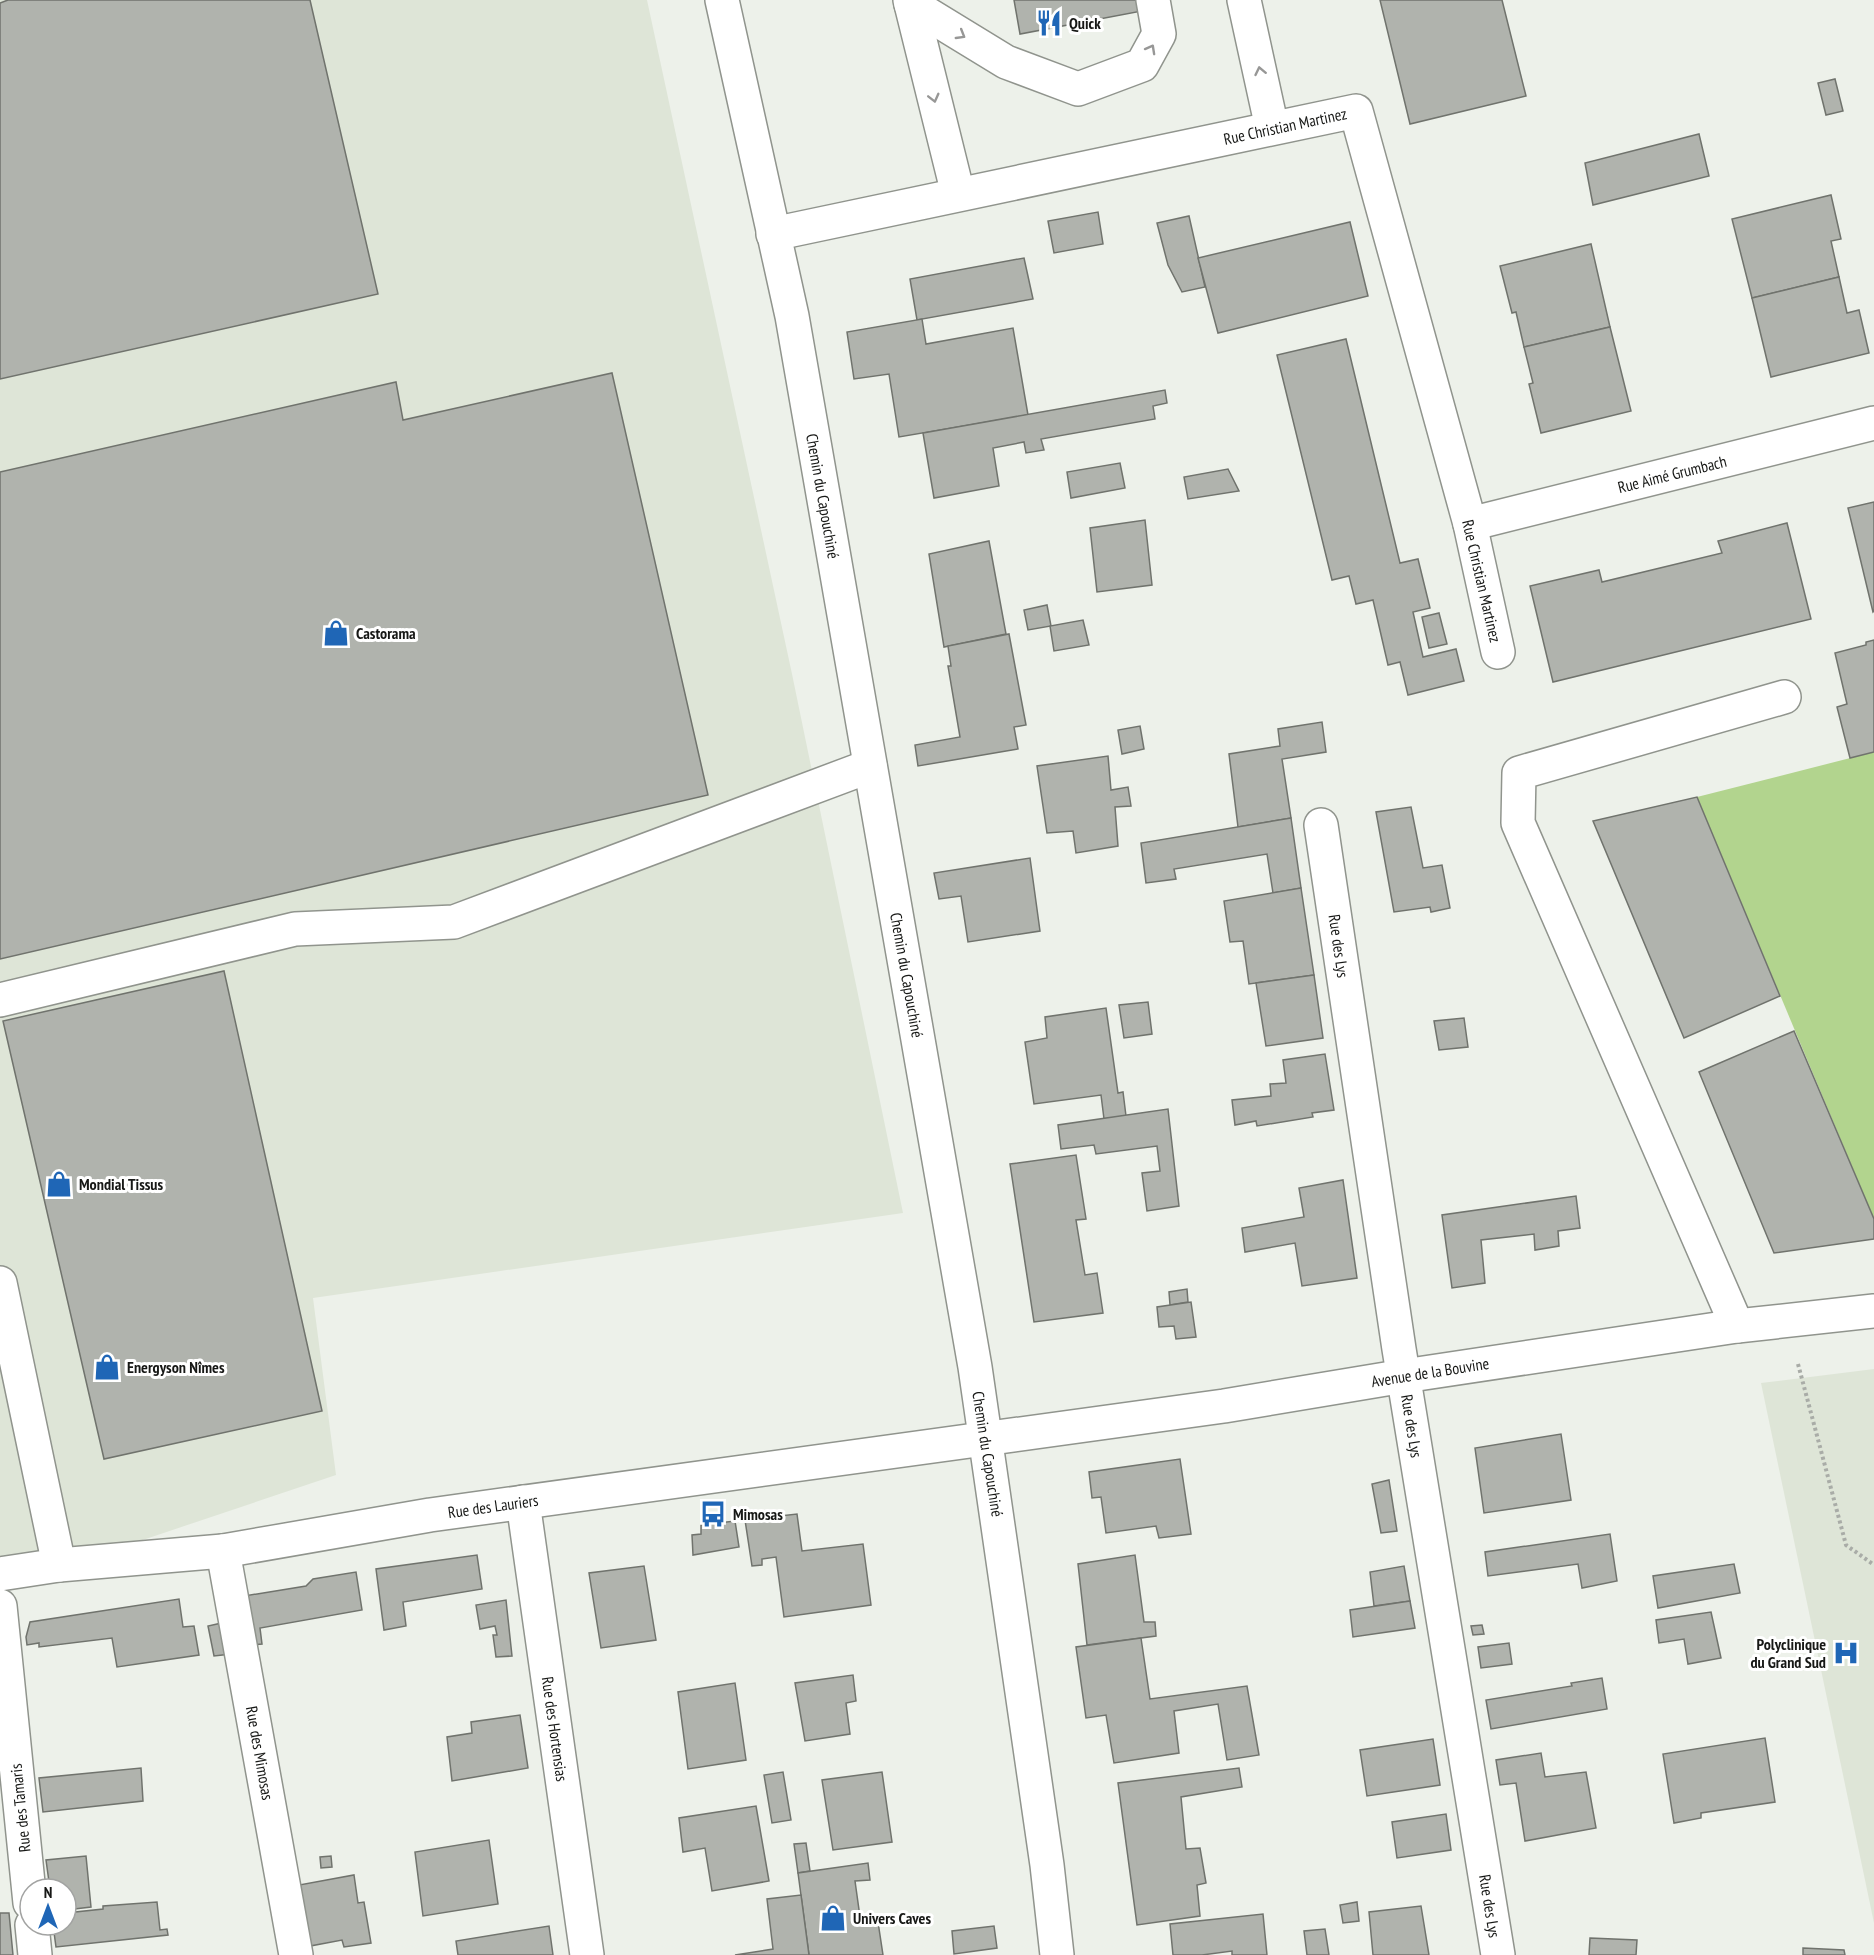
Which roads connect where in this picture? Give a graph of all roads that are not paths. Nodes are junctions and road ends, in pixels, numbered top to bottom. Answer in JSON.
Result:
{"nodes":[{"id":1,"x":722,"y":0,"type":"edge"},
{"id":2,"x":1153,"y":0,"type":"edge"},
{"id":3,"x":1244,"y":0,"type":"edge"},
{"id":4,"x":911,"y":2,"type":"edge"},
{"id":5,"x":1272,"y":128,"type":"junction"},
{"id":6,"x":958,"y":194,"type":"junction"},
{"id":7,"x":773,"y":234,"type":"junction"},
{"id":8,"x":1874,"y":423,"type":"edge"},
{"id":9,"x":1470,"y":524,"type":"junction"},
{"id":10,"x":1498,"y":652,"type":"dead end"},
{"id":11,"x":1784,"y":697,"type":"dead end"},
{"id":12,"x":870,"y":766,"type":"junction"},
{"id":13,"x":1321,"y":825,"type":"dead end"},
{"id":14,"x":0,"y":1000,"type":"edge"},
{"id":15,"x":0,"y":1283,"type":"edge"},
{"id":16,"x":1874,"y":1311,"type":"edge"},
{"id":17,"x":1737,"y":1326,"type":"junction"},
{"id":18,"x":1404,"y":1376,"type":"junction"},
{"id":19,"x":986,"y":1439,"type":"junction"},
{"id":20,"x":523,"y":1502,"type":"junction"},
{"id":21,"x":224,"y":1551,"type":"junction"},
{"id":22,"x":59,"y":1565,"type":"junction"},
{"id":23,"x":0,"y":1574,"type":"edge"},
{"id":24,"x":0,"y":1606,"type":"edge"},
{"id":25,"x":27,"y":1877,"type":"edge"},
{"id":26,"x":33,"y":1937,"type":"edge"},
{"id":27,"x":35,"y":1955,"type":"edge"},
{"id":28,"x":296,"y":1955,"type":"edge"},
{"id":29,"x":587,"y":1955,"type":"edge"},
{"id":30,"x":1057,"y":1955,"type":"edge"},
{"id":31,"x":1498,"y":1955,"type":"edge"}],
"edges":[{"from":1,"to":7,"type":"street","name":"Chemin du Capouchiné"},
{"from":4,"to":2,"type":"street","one_way":true},
{"from":5,"to":3,"type":"street","one_way":true},
{"from":4,"to":6,"type":"street","one_way":true},
{"from":5,"to":6,"type":"street","name":"Rue Christian Martinez"},
{"from":5,"to":9,"type":"street","name":"Rue Christian Martinez"},
{"from":6,"to":7,"type":"street","name":"Rue Christian Martinez"},
{"from":7,"to":12,"type":"street","name":"Chemin du Capouchiné"},
{"from":8,"to":9,"type":"street","name":"Rue Aimé Grumbach"},
{"from":9,"to":10,"type":"street","name":"Rue Christian Martinez"},
{"from":11,"to":17,"type":"street"},
{"from":12,"to":14,"type":"street"},
{"from":12,"to":19,"type":"street","name":"Chemin du Capouchiné"},
{"from":13,"to":18,"type":"street","name":"Rue des Lys"},
{"from":15,"to":22,"type":"street"},
{"from":16,"to":17,"type":"street","name":"Avenue de la Bouvine"},
{"from":17,"to":18,"type":"street","name":"Avenue de la Bouvine"},
{"from":18,"to":19,"type":"street","name":"Avenue de la Bouvine"},
{"from":18,"to":31,"type":"street","name":"Rue des Lys"},
{"from":19,"to":20,"type":"street","name":"Rue des Lauriers"},
{"from":19,"to":30,"type":"street","name":"Chemin du Capouchiné"},
{"from":20,"to":21,"type":"street","name":"Rue des Lauriers"},
{"from":20,"to":29,"type":"street","name":"Rue des Hortensias"},
{"from":21,"to":22,"type":"street","name":"Rue des Lauriers"},
{"from":21,"to":28,"type":"street","name":"Rue des Mimosas"},
{"from":22,"to":23,"type":"street","name":"Rue des Lauriers"},
{"from":24,"to":25,"type":"street","name":"Rue des Tamaris"},
{"from":26,"to":27,"type":"street"}]}
